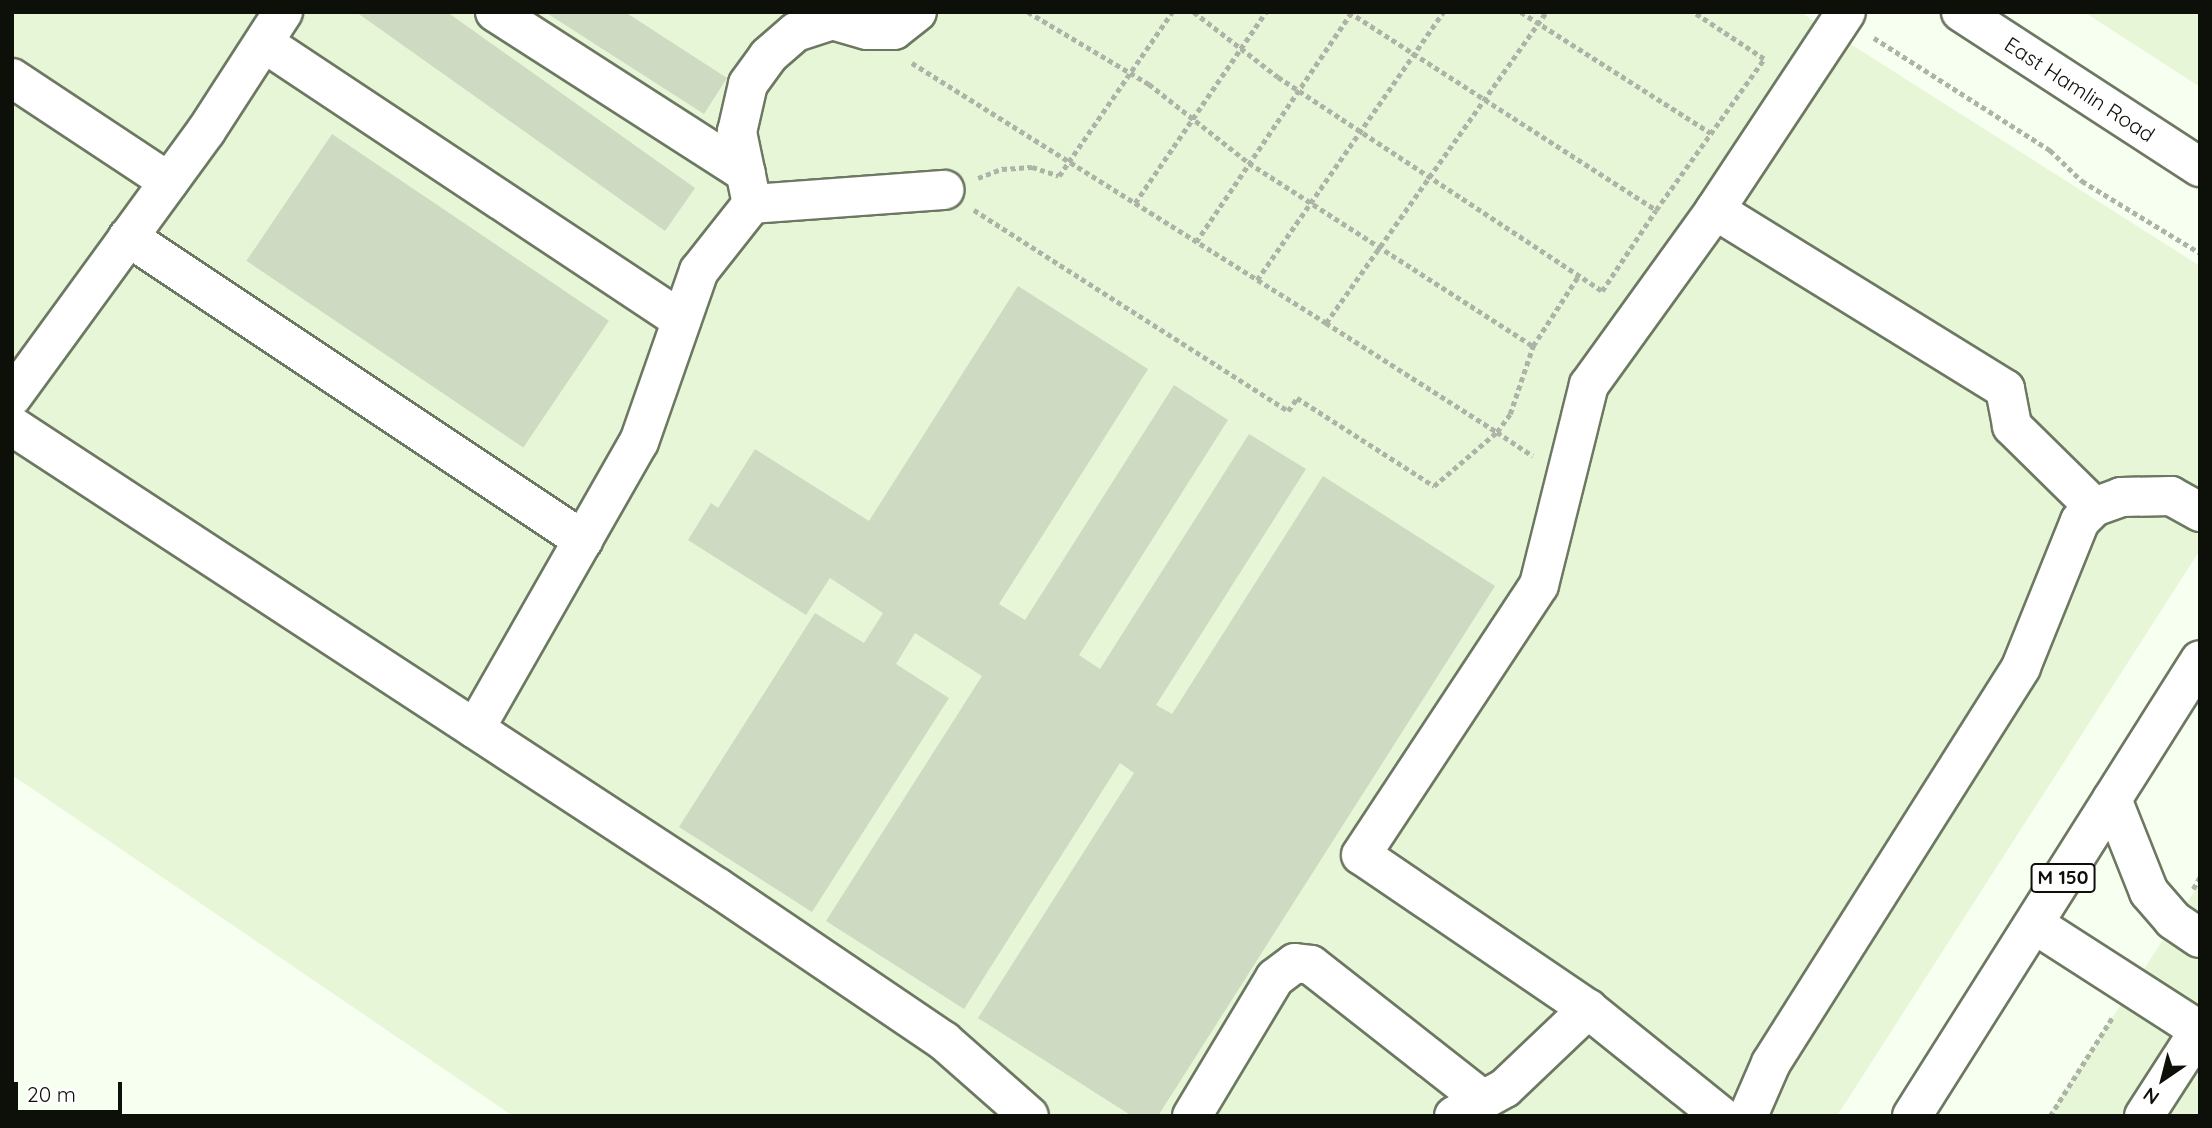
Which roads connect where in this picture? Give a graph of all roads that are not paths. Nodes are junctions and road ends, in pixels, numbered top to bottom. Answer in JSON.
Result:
{"nodes":[{"id":1,"x":495,"y":12,"type":"edge"},
{"id":2,"x":917,"y":12,"type":"edge"},
{"id":3,"x":1961,"y":12,"type":"edge"},
{"id":4,"x":1844,"y":15,"type":"edge"},
{"id":5,"x":273,"y":28,"type":"edge"},
{"id":6,"x":12,"y":78,"type":"edge"},
{"id":7,"x":2200,"y":166,"type":"edge"},
{"id":8,"x":169,"y":182,"type":"junction"},
{"id":9,"x":749,"y":188,"type":"junction"},
{"id":10,"x":944,"y":190,"type":"road end"},
{"id":11,"x":1715,"y":210,"type":"junction"},
{"id":12,"x":128,"y":237,"type":"junction"},
{"id":13,"x":681,"y":320,"type":"junction"},
{"id":14,"x":12,"y":397,"type":"edge"},
{"id":15,"x":12,"y":426,"type":"edge"},
{"id":16,"x":2094,"y":507,"type":"junction"},
{"id":17,"x":2200,"y":512,"type":"edge"},
{"id":18,"x":583,"y":540,"type":"junction"},
{"id":19,"x":2200,"y":660,"type":"edge"},
{"id":20,"x":475,"y":729,"type":"junction"},
{"id":21,"x":2112,"y":799,"type":"junction"},
{"id":22,"x":2034,"y":924,"type":"junction"},
{"id":23,"x":2200,"y":938,"type":"edge"},
{"id":24,"x":1588,"y":1009,"type":"junction"},
{"id":25,"x":2199,"y":1029,"type":"edge"},
{"id":26,"x":2189,"y":1068,"type":"edge"},
{"id":27,"x":1468,"y":1108,"type":"edge"},
{"id":28,"x":1029,"y":1116,"type":"edge"},
{"id":29,"x":1192,"y":1116,"type":"edge"},
{"id":30,"x":1721,"y":1116,"type":"edge"},
{"id":31,"x":1748,"y":1116,"type":"edge"},
{"id":32,"x":1912,"y":1116,"type":"edge"},
{"id":33,"x":2144,"y":1116,"type":"edge"}],
"edges":[{"from":1,"to":9,"type":"main road"},
{"from":2,"to":9,"type":"main road"},
{"from":3,"to":7,"type":"main road","name":"East Hamlin Road"},
{"from":4,"to":11,"type":"main road"},
{"from":5,"to":8,"type":"main road"},
{"from":5,"to":13,"type":"main road"},
{"from":6,"to":8,"type":"main road"},
{"from":8,"to":12,"type":"main road"},
{"from":9,"to":10,"type":"main road"},
{"from":9,"to":13,"type":"main road"},
{"from":11,"to":16,"type":"main road"},
{"from":11,"to":24,"type":"main road"},
{"from":12,"to":14,"type":"main road"},
{"from":12,"to":18,"type":"main road"},
{"from":13,"to":18,"type":"main road"},
{"from":15,"to":20,"type":"main road"},
{"from":16,"to":17,"type":"main road"},
{"from":16,"to":31,"type":"main road"},
{"from":18,"to":20,"type":"main road"},
{"from":19,"to":21,"type":"main road","number":"M 150"},
{"from":20,"to":28,"type":"main road"},
{"from":21,"to":22,"type":"main road","number":"M 150"},
{"from":21,"to":23,"type":"main road"},
{"from":22,"to":25,"type":"main road"},
{"from":22,"to":32,"type":"main road","number":"M 150"},
{"from":24,"to":27,"type":"main road"},
{"from":24,"to":30,"type":"main road"},
{"from":25,"to":26,"type":"main road"},
{"from":26,"to":33,"type":"main road"},
{"from":27,"to":29,"type":"main road"}]}
